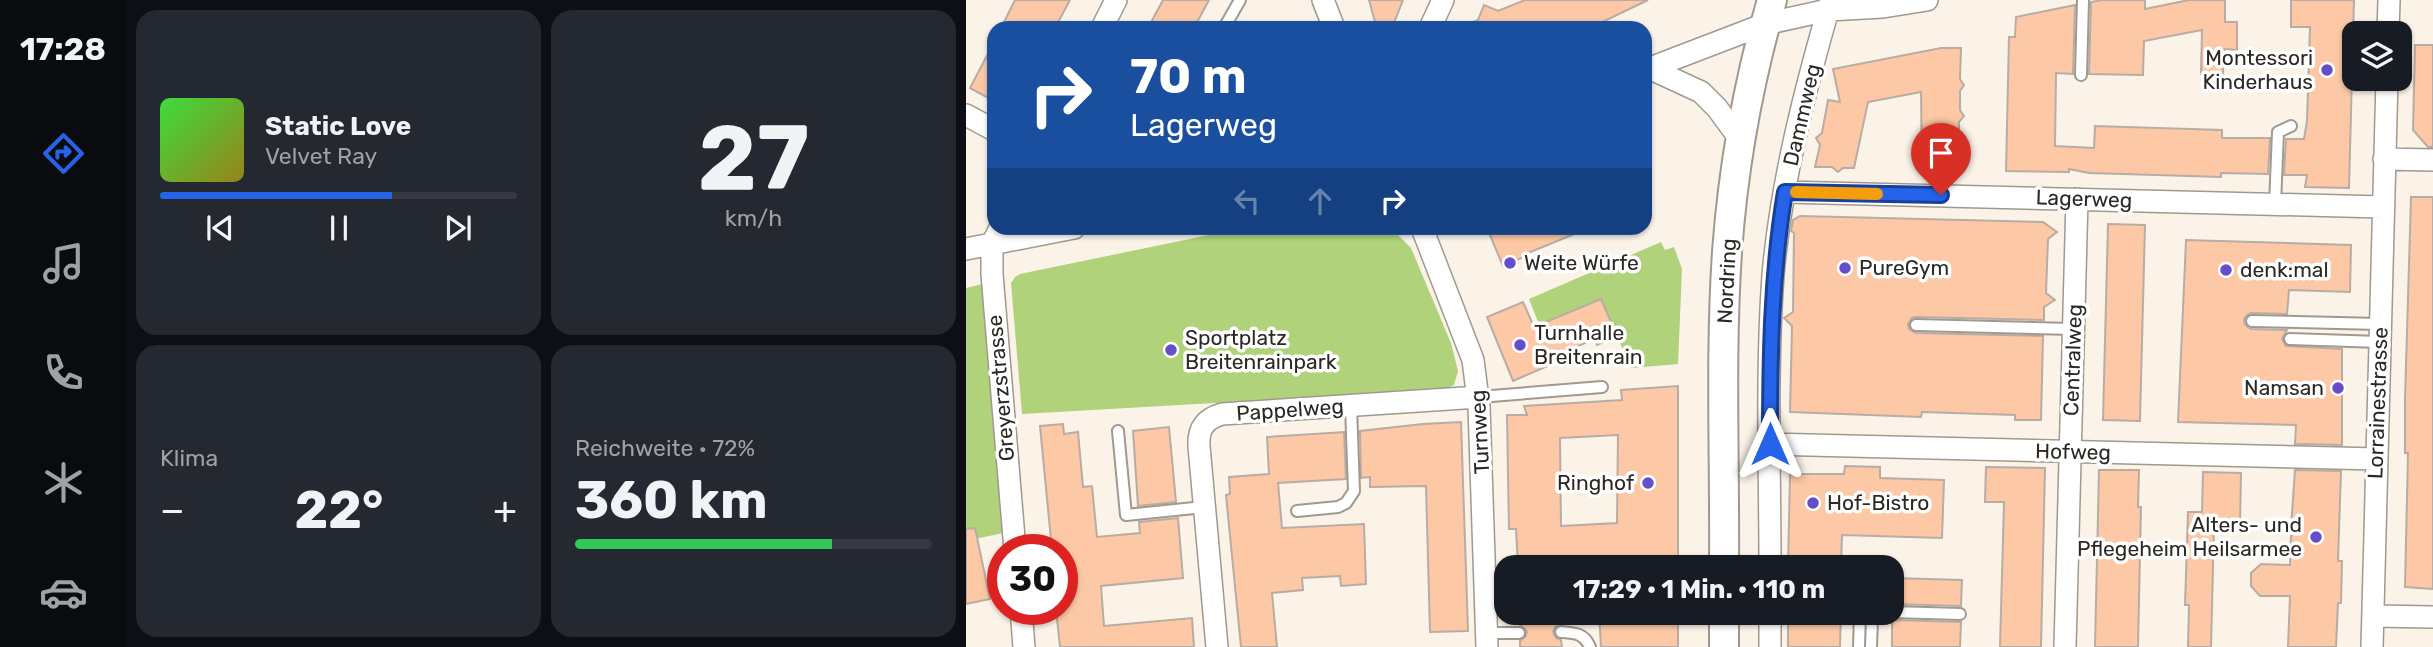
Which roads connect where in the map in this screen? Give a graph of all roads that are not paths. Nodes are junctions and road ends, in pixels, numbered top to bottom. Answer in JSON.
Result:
{"nodes":[{"id":1,"x":1116,"y":0,"type":"edge"},
{"id":2,"x":1240,"y":0,"type":"edge"},
{"id":3,"x":1323,"y":0,"type":"edge"},
{"id":4,"x":1443,"y":0,"type":"edge"},
{"id":5,"x":1927,"y":0,"type":"edge"},
{"id":6,"x":2084,"y":0,"type":"edge"},
{"id":7,"x":2389,"y":0,"type":"edge"},
{"id":8,"x":1829,"y":5,"type":"edge"},
{"id":9,"x":1769,"y":12,"type":"edge"},
{"id":10,"x":1106,"y":21,"type":"edge"},
{"id":11,"x":1228,"y":21,"type":"edge"},
{"id":12,"x":1331,"y":21,"type":"edge"},
{"id":13,"x":1433,"y":21,"type":"edge"},
{"id":14,"x":2388,"y":21,"type":"edge"},
{"id":15,"x":1652,"y":67,"type":"edge"},
{"id":16,"x":1652,"y":71,"type":"edge"},
{"id":17,"x":2081,"y":75,"type":"dead end"},
{"id":18,"x":2387,"y":91,"type":"edge"},
{"id":19,"x":966,"y":115,"type":"edge"},
{"id":20,"x":987,"y":126,"type":"edge"},
{"id":21,"x":2291,"y":126,"type":"dead end"},
{"id":22,"x":1742,"y":142,"type":"junction"},
{"id":23,"x":2384,"y":159,"type":"junction"},
{"id":24,"x":2433,"y":160,"type":"edge"},
{"id":25,"x":1785,"y":192,"type":"junction"},
{"id":26,"x":2077,"y":199,"type":"junction"},
{"id":27,"x":2275,"y":204,"type":"junction"},
{"id":28,"x":2382,"y":207,"type":"junction"},
{"id":29,"x":1425,"y":235,"type":"edge"},
{"id":30,"x":996,"y":236,"type":"edge"},
{"id":31,"x":966,"y":249,"type":"edge"},
{"id":32,"x":2252,"y":321,"type":"dead end"},
{"id":33,"x":1916,"y":325,"type":"dead end"},
{"id":34,"x":2074,"y":329,"type":"junction"},
{"id":35,"x":2380,"y":333,"type":"junction"},
{"id":36,"x":2290,"y":340,"type":"dead end"},
{"id":37,"x":1602,"y":387,"type":"dead end"},
{"id":38,"x":1479,"y":397,"type":"junction"},
{"id":39,"x":1351,"y":406,"type":"junction"},
{"id":40,"x":1118,"y":430,"type":"dead end"},
{"id":41,"x":1770,"y":444,"type":"junction"},
{"id":42,"x":2070,"y":452,"type":"junction"},
{"id":43,"x":2376,"y":459,"type":"junction"},
{"id":44,"x":1204,"y":507,"type":"junction"},
{"id":45,"x":1297,"y":511,"type":"dead end"},
{"id":46,"x":1014,"y":534,"type":"edge"},
{"id":47,"x":1724,"y":555,"type":"edge"},
{"id":48,"x":1770,"y":555,"type":"edge"},
{"id":49,"x":1904,"y":612,"type":"edge"},
{"id":50,"x":1960,"y":614,"type":"dead end"},
{"id":51,"x":2373,"y":616,"type":"junction"},
{"id":52,"x":2433,"y":617,"type":"edge"},
{"id":53,"x":1022,"y":625,"type":"edge"},
{"id":54,"x":1724,"y":625,"type":"edge"},
{"id":55,"x":1770,"y":625,"type":"edge"},
{"id":56,"x":1860,"y":625,"type":"edge"},
{"id":57,"x":1872,"y":625,"type":"edge"},
{"id":58,"x":1561,"y":632,"type":"dead end"},
{"id":59,"x":1520,"y":633,"type":"dead end"},
{"id":60,"x":1487,"y":640,"type":"edge"},
{"id":61,"x":1024,"y":647,"type":"edge"},
{"id":62,"x":1217,"y":647,"type":"edge"},
{"id":63,"x":1590,"y":647,"type":"edge"},
{"id":64,"x":1724,"y":647,"type":"edge"},
{"id":65,"x":1770,"y":647,"type":"edge"},
{"id":66,"x":1859,"y":647,"type":"edge"},
{"id":67,"x":1871,"y":647,"type":"edge"},
{"id":68,"x":2066,"y":647,"type":"edge"},
{"id":69,"x":2372,"y":647,"type":"edge"}],
"edges":[{"from":1,"to":10,"type":"street"},
{"from":2,"to":11,"type":"lane"},
{"from":3,"to":12,"type":"street"},
{"from":4,"to":13,"type":"street"},
{"from":5,"to":8,"type":"street"},
{"from":6,"to":17,"type":"lane"},
{"from":7,"to":14,"type":"street"},
{"from":8,"to":9,"type":"street"},
{"from":8,"to":25,"type":"street","name":"Dammweg"},
{"from":9,"to":15,"type":"street"},
{"from":9,"to":22,"type":"main road","name":"Nordring"},
{"from":16,"to":22,"type":"street"},
{"from":18,"to":23,"type":"street","name":"Lorrainestrasse"},
{"from":19,"to":20,"type":"street"},
{"from":21,"to":27,"type":"lane"},
{"from":22,"to":47,"type":"main road","name":"Nordring"},
{"from":23,"to":24,"type":"street"},
{"from":23,"to":28,"type":"street","name":"Lorrainestrasse"},
{"from":25,"to":26,"type":"street","name":"Lagerweg"},
{"from":25,"to":41,"type":"street","name":"Dammweg"},
{"from":26,"to":27,"type":"street","name":"Lagerweg"},
{"from":26,"to":34,"type":"street","name":"Centralweg"},
{"from":27,"to":28,"type":"street","name":"Lagerweg"},
{"from":28,"to":35,"type":"street","name":"Lorrainestrasse"},
{"from":29,"to":38,"type":"street","name":"Turnweg"},
{"from":30,"to":31,"type":"street"},
{"from":30,"to":46,"type":"street","name":"Greyerzstrasse"},
{"from":32,"to":35,"type":"lane"},
{"from":33,"to":34,"type":"lane"},
{"from":34,"to":42,"type":"street","name":"Centralweg"},
{"from":35,"to":36,"type":"lane"},
{"from":35,"to":43,"type":"street","name":"Lorrainestrasse"},
{"from":37,"to":38,"type":"lane"},
{"from":38,"to":39,"type":"street","name":"Pappelweg"},
{"from":38,"to":60,"type":"street","name":"Turnweg"},
{"from":39,"to":44,"type":"street","name":"Pappelweg"},
{"from":39,"to":45,"type":"lane"},
{"from":40,"to":44,"type":"lane"},
{"from":41,"to":42,"type":"street","name":"Hofweg"},
{"from":41,"to":48,"type":"street","name":"Dammweg"},
{"from":42,"to":43,"type":"street","name":"Hofweg"},
{"from":42,"to":68,"type":"street","name":"Centralweg"},
{"from":43,"to":51,"type":"street","name":"Lorrainestrasse"},
{"from":44,"to":62,"type":"street","name":"Pappelweg"},
{"from":49,"to":50,"type":"lane"},
{"from":51,"to":52,"type":"street"},
{"from":51,"to":69,"type":"street","name":"Lorrainestrasse"},
{"from":53,"to":61,"type":"street"},
{"from":54,"to":64,"type":"main road"},
{"from":55,"to":65,"type":"street"},
{"from":56,"to":66,"type":"lane"},
{"from":57,"to":67,"type":"lane"},
{"from":58,"to":63,"type":"lane"},
{"from":59,"to":60,"type":"lane"}]}
